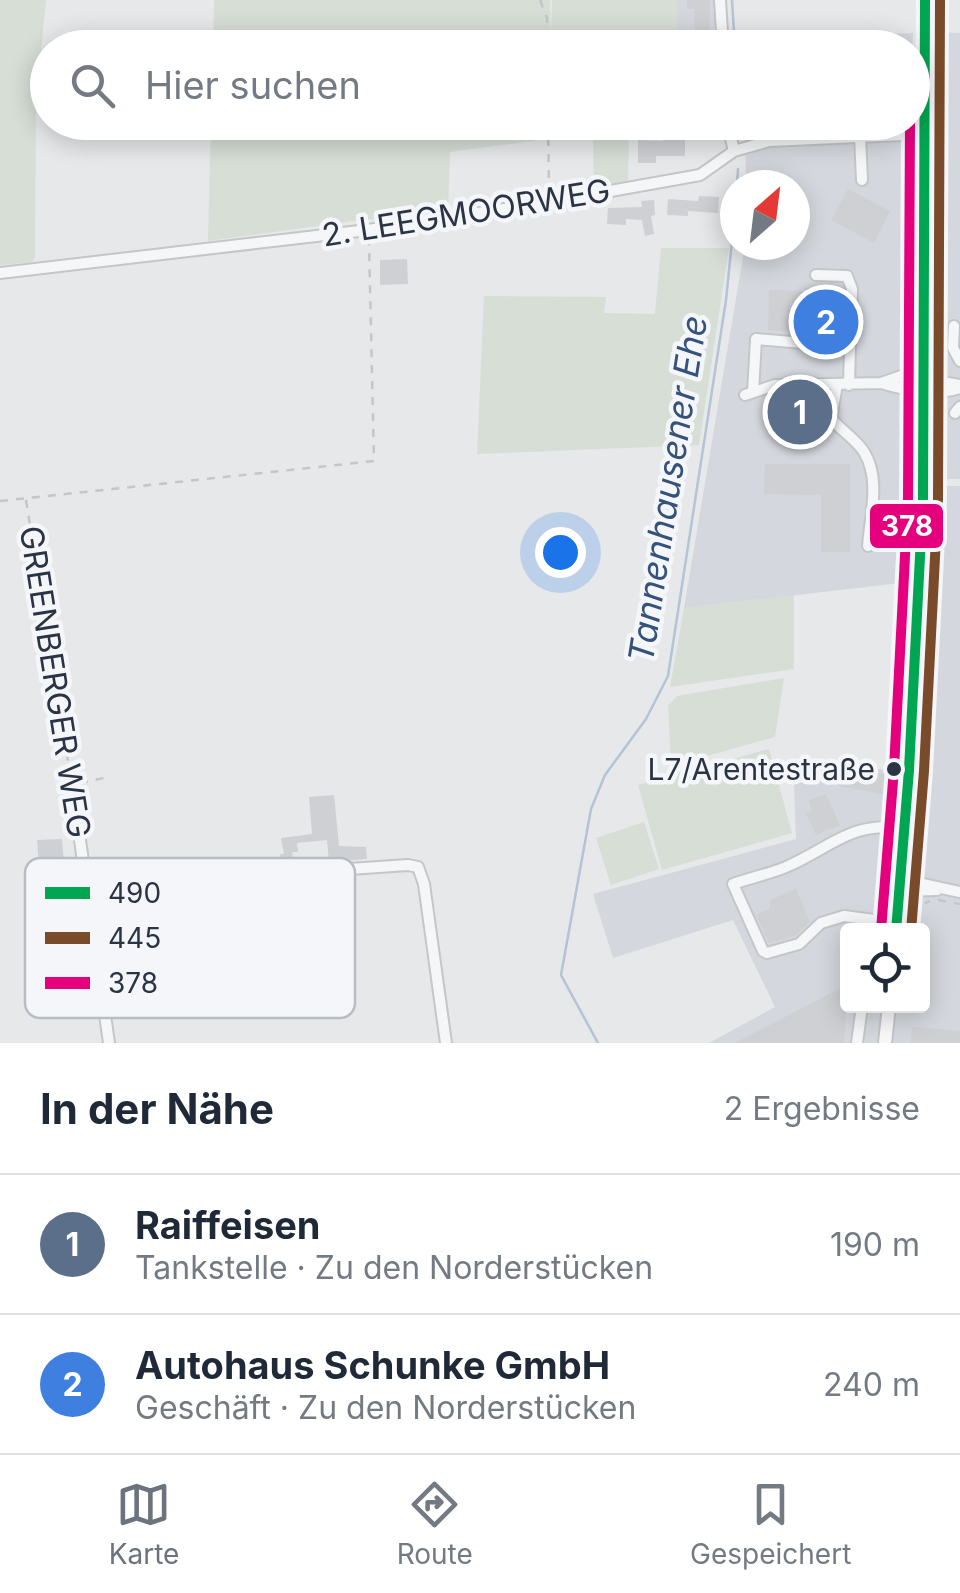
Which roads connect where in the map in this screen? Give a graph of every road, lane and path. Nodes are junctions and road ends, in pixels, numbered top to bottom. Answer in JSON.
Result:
{"nodes":[{"id":1,"x":540,"y":0,"type":"edge"},
{"id":2,"x":720,"y":0,"type":"edge"},
{"id":3,"x":926,"y":0,"type":"edge"},
{"id":4,"x":547,"y":30,"type":"edge"},
{"id":5,"x":722,"y":30,"type":"edge"},
{"id":6,"x":926,"y":30,"type":"edge"},
{"id":7,"x":548,"y":140,"type":"edge"},
{"id":8,"x":731,"y":140,"type":"edge"},
{"id":9,"x":790,"y":140,"type":"edge"},
{"id":10,"x":860,"y":140,"type":"edge"},
{"id":11,"x":924,"y":140,"type":"edge"},
{"id":12,"x":734,"y":151,"type":"junction"},
{"id":13,"x":862,"y":180,"type":"dead end"},
{"id":14,"x":549,"y":202,"type":"junction"},
{"id":15,"x":368,"y":230,"type":"junction"},
{"id":16,"x":913,"y":252,"type":"dead end"},
{"id":17,"x":0,"y":273,"type":"edge"},
{"id":18,"x":816,"y":276,"type":"dead end"},
{"id":19,"x":954,"y":326,"type":"dead end"},
{"id":20,"x":850,"y":348,"type":"junction"},
{"id":21,"x":960,"y":361,"type":"edge"},
{"id":22,"x":904,"y":375,"type":"junction"},
{"id":23,"x":880,"y":383,"type":"junction"},
{"id":24,"x":922,"y":384,"type":"junction"},
{"id":25,"x":843,"y":385,"type":"junction"},
{"id":26,"x":960,"y":386,"type":"edge"},
{"id":27,"x":904,"y":389,"type":"junction"},
{"id":28,"x":26,"y":498,"type":"junction"},
{"id":29,"x":0,"y":501,"type":"edge"},
{"id":30,"x":868,"y":546,"type":"dead end"},
{"id":31,"x":907,"y":584,"type":"dead end"},
{"id":32,"x":104,"y":778,"type":"dead end"},
{"id":33,"x":72,"y":784,"type":"junction"},
{"id":34,"x":905,"y":828,"type":"junction"},
{"id":35,"x":83,"y":858,"type":"edge"},
{"id":36,"x":355,"y":868,"type":"edge"},
{"id":37,"x":900,"y":886,"type":"junction"},
{"id":38,"x":960,"y":892,"type":"edge"},
{"id":39,"x":960,"y":904,"type":"edge"},
{"id":40,"x":897,"y":921,"type":"edge"},
{"id":41,"x":861,"y":1013,"type":"edge"},
{"id":42,"x":887,"y":1013,"type":"edge"},
{"id":43,"x":105,"y":1018,"type":"edge"},
{"id":44,"x":109,"y":1043,"type":"edge"},
{"id":45,"x":446,"y":1043,"type":"edge"},
{"id":46,"x":857,"y":1043,"type":"edge"},
{"id":47,"x":885,"y":1043,"type":"edge"}],
"edges":[{"from":1,"to":4,"type":"path"},
{"from":2,"to":5,"type":"street"},
{"from":3,"to":6,"type":"main road"},
{"from":7,"to":14,"type":"path"},
{"from":8,"to":12,"type":"street"},
{"from":9,"to":12,"type":"street","name":"2. LEEGMOORWEG"},
{"from":10,"to":13,"type":"street"},
{"from":11,"to":24,"type":"main road"},
{"from":12,"to":14,"type":"street","name":"2. LEEGMOORWEG"},
{"from":14,"to":15,"type":"street","name":"2. LEEGMOORWEG"},
{"from":15,"to":17,"type":"street","name":"2. LEEGMOORWEG"},
{"from":15,"to":28,"type":"path"},
{"from":16,"to":22,"type":"path"},
{"from":18,"to":20,"type":"street"},
{"from":19,"to":21,"type":"street"},
{"from":20,"to":25,"type":"street"},
{"from":20,"to":25,"type":"street"},
{"from":22,"to":23,"type":"street"},
{"from":22,"to":24,"type":"street"},
{"from":23,"to":25,"type":"street"},
{"from":23,"to":27,"type":"street"},
{"from":24,"to":26,"type":"street"},
{"from":24,"to":27,"type":"street"},
{"from":24,"to":34,"type":"main road"},
{"from":25,"to":30,"type":"street"},
{"from":27,"to":31,"type":"path"},
{"from":28,"to":29,"type":"path"},
{"from":28,"to":33,"type":"path","name":"GREENBERGER WEG"},
{"from":32,"to":33,"type":"path"},
{"from":33,"to":35,"type":"street","name":"GREENBERGER WEG"},
{"from":34,"to":37,"type":"main road"},
{"from":34,"to":40,"type":"street"},
{"from":36,"to":45,"type":"street"},
{"from":37,"to":38,"type":"street"},
{"from":37,"to":40,"type":"main road"},
{"from":39,"to":40,"type":"path"},
{"from":41,"to":46,"type":"street"},
{"from":42,"to":47,"type":"main road"},
{"from":43,"to":44,"type":"street","name":"GREENBERGER WEG"}]}
